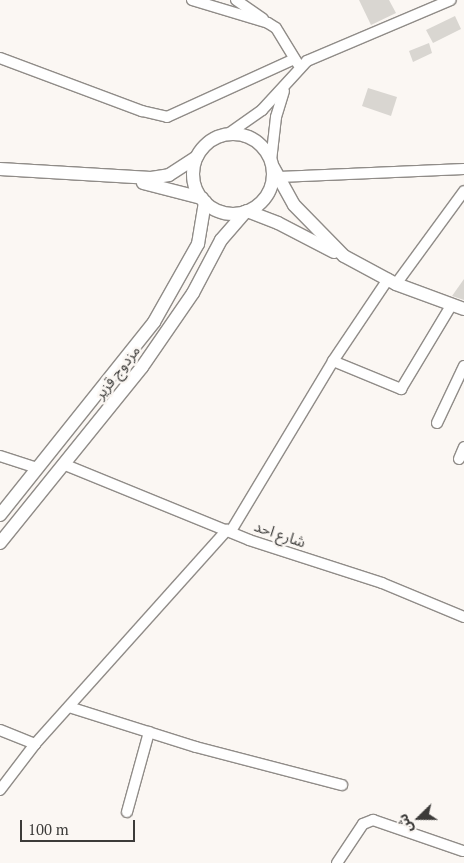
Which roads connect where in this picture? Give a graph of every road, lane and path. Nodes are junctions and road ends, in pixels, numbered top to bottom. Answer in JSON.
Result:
{"nodes":[{"id":1,"x":192,"y":0,"type":"edge"},
{"id":2,"x":236,"y":0,"type":"edge"},
{"id":3,"x":451,"y":0,"type":"edge"},
{"id":4,"x":268,"y":23,"type":"junction"},
{"id":5,"x":0,"y":58,"type":"edge"},
{"id":6,"x":297,"y":63,"type":"junction"},
{"id":7,"x":288,"y":80,"type":"junction"},
{"id":8,"x":228,"y":134,"type":"junction"},
{"id":9,"x":197,"y":157,"type":"junction"},
{"id":10,"x":464,"y":168,"type":"edge"},
{"id":11,"x":0,"y":169,"type":"edge"},
{"id":12,"x":274,"y":169,"type":"junction"},
{"id":13,"x":111,"y":176,"type":"junction"},
{"id":14,"x":464,"y":191,"type":"edge"},
{"id":15,"x":204,"y":200,"type":"junction"},
{"id":16,"x":246,"y":212,"type":"junction"},
{"id":17,"x":344,"y":256,"type":"junction"},
{"id":18,"x":392,"y":281,"type":"junction"},
{"id":19,"x":458,"y":307,"type":"edge"},
{"id":20,"x":333,"y":361,"type":"junction"},
{"id":21,"x":464,"y":366,"type":"edge"},
{"id":22,"x":437,"y":423,"type":"dead end"},
{"id":23,"x":464,"y":447,"type":"edge"},
{"id":24,"x":0,"y":456,"type":"edge"},
{"id":25,"x":458,"y":459,"type":"dead end"},
{"id":26,"x":63,"y":464,"type":"junction"},
{"id":27,"x":37,"y":468,"type":"junction"},
{"id":28,"x":21,"y":488,"type":"junction"},
{"id":29,"x":35,"y":498,"type":"junction"},
{"id":30,"x":0,"y":515,"type":"edge"},
{"id":31,"x":229,"y":530,"type":"junction"},
{"id":32,"x":0,"y":543,"type":"edge"},
{"id":33,"x":464,"y":617,"type":"edge"},
{"id":34,"x":69,"y":707,"type":"junction"},
{"id":35,"x":0,"y":730,"type":"edge"},
{"id":36,"x":149,"y":732,"type":"junction"},
{"id":37,"x":35,"y":744,"type":"junction"},
{"id":38,"x":342,"y":785,"type":"dead end"},
{"id":39,"x":0,"y":790,"type":"edge"},
{"id":40,"x":127,"y":812,"type":"dead end"},
{"id":41,"x":463,"y":851,"type":"edge"},
{"id":42,"x":337,"y":863,"type":"edge"}],
"edges":[{"from":1,"to":4,"type":"street"},
{"from":2,"to":4,"type":"street"},
{"from":3,"to":6,"type":"street"},
{"from":4,"to":6,"type":"street"},
{"from":5,"to":6,"type":"street"},
{"from":6,"to":7,"type":"street"},
{"from":7,"to":8,"type":"street"},
{"from":7,"to":12,"type":"street"},
{"from":8,"to":9,"type":"main road"},
{"from":8,"to":12,"type":"main road"},
{"from":9,"to":13,"type":"main road"},
{"from":9,"to":15,"type":"main road"},
{"from":10,"to":12,"type":"street"},
{"from":11,"to":13,"type":"main road"},
{"from":12,"to":16,"type":"main road"},
{"from":12,"to":17,"type":"main road"},
{"from":13,"to":15,"type":"main road"},
{"from":14,"to":18,"type":"street"},
{"from":15,"to":16,"type":"main road"},
{"from":15,"to":27,"type":"main road","name":"مزدوج قزير"},
{"from":16,"to":17,"type":"main road"},
{"from":16,"to":26,"type":"main road","name":"مزدوج قزير"},
{"from":17,"to":18,"type":"main road"},
{"from":18,"to":19,"type":"main road"},
{"from":18,"to":20,"type":"street"},
{"from":19,"to":20,"type":"street"},
{"from":20,"to":31,"type":"street"},
{"from":21,"to":22,"type":"street"},
{"from":23,"to":25,"type":"street"},
{"from":24,"to":27,"type":"street"},
{"from":26,"to":29,"type":"main road","name":"مزدوج قزير"},
{"from":26,"to":31,"type":"street","name":"شارع احد"},
{"from":27,"to":28,"type":"main road","name":"مزدوج قزير"},
{"from":28,"to":29,"type":"main road"},
{"from":28,"to":30,"type":"main road","name":"مزدوج قزير"},
{"from":29,"to":32,"type":"main road","name":"مزدوج قزير"},
{"from":31,"to":33,"type":"street","name":"شارع احد"},
{"from":31,"to":34,"type":"street"},
{"from":34,"to":36,"type":"street"},
{"from":34,"to":37,"type":"street"},
{"from":35,"to":37,"type":"street"},
{"from":36,"to":38,"type":"street"},
{"from":36,"to":40,"type":"street"},
{"from":37,"to":39,"type":"street"},
{"from":41,"to":42,"type":"street"}]}
